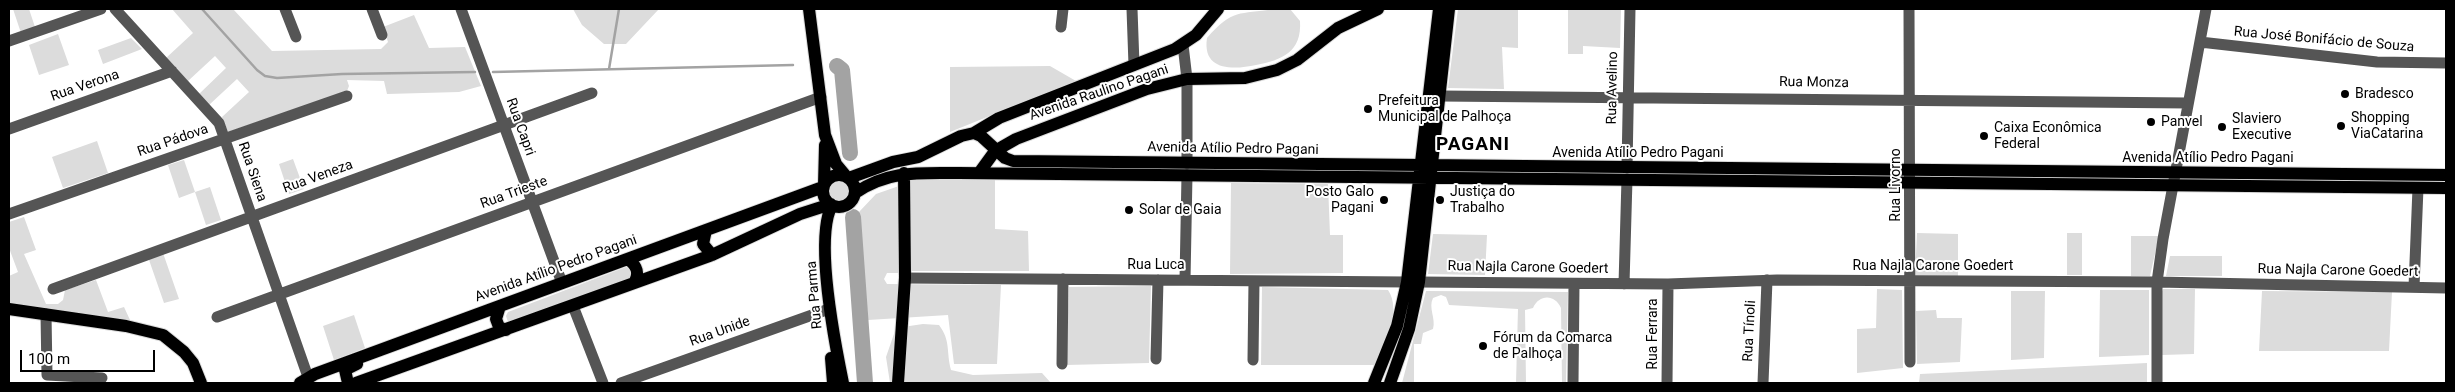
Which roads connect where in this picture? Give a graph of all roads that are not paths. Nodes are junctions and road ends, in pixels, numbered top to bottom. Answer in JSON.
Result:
{"nodes":[{"id":1,"x":101,"y":9,"type":"edge"},
{"id":2,"x":115,"y":9,"type":"edge"},
{"id":3,"x":285,"y":9,"type":"edge"},
{"id":4,"x":372,"y":9,"type":"edge"},
{"id":5,"x":461,"y":9,"type":"edge"},
{"id":6,"x":810,"y":9,"type":"edge"},
{"id":7,"x":1063,"y":9,"type":"edge"},
{"id":8,"x":1132,"y":9,"type":"edge"},
{"id":9,"x":1218,"y":9,"type":"edge"},
{"id":10,"x":1378,"y":9,"type":"edge"},
{"id":11,"x":1439,"y":9,"type":"edge"},
{"id":12,"x":1449,"y":9,"type":"edge"},
{"id":13,"x":1630,"y":9,"type":"edge"},
{"id":14,"x":1909,"y":9,"type":"edge"},
{"id":15,"x":2206,"y":9,"type":"edge"},
{"id":16,"x":1061,"y":27,"type":"dead end"},
{"id":17,"x":382,"y":35,"type":"dead end"},
{"id":18,"x":296,"y":37,"type":"dead end"},
{"id":19,"x":9,"y":41,"type":"edge"},
{"id":20,"x":2200,"y":42,"type":"junction"},
{"id":21,"x":1183,"y":45,"type":"junction"},
{"id":22,"x":2446,"y":63,"type":"edge"},
{"id":23,"x":1134,"y":65,"type":"junction"},
{"id":24,"x":172,"y":71,"type":"junction"},
{"id":25,"x":1187,"y":79,"type":"junction"},
{"id":26,"x":592,"y":93,"type":"dead end"},
{"id":27,"x":348,"y":96,"type":"dead end"},
{"id":28,"x":1440,"y":96,"type":"junction"},
{"id":29,"x":1628,"y":96,"type":"junction"},
{"id":30,"x":820,"y":97,"type":"junction"},
{"id":31,"x":1911,"y":99,"type":"junction"},
{"id":32,"x":2188,"y":103,"type":"junction"},
{"id":33,"x":504,"y":125,"type":"junction"},
{"id":34,"x":9,"y":129,"type":"edge"},
{"id":35,"x":974,"y":133,"type":"junction"},
{"id":36,"x":825,"y":135,"type":"junction"},
{"id":37,"x":225,"y":139,"type":"junction"},
{"id":38,"x":995,"y":151,"type":"junction"},
{"id":39,"x":1187,"y":169,"type":"junction"},
{"id":40,"x":1426,"y":172,"type":"junction"},
{"id":41,"x":979,"y":173,"type":"junction"},
{"id":42,"x":1627,"y":173,"type":"junction"},
{"id":43,"x":904,"y":174,"type":"junction"},
{"id":44,"x":2446,"y":175,"type":"edge"},
{"id":45,"x":1910,"y":176,"type":"junction"},
{"id":46,"x":847,"y":177,"type":"junction"},
{"id":47,"x":2174,"y":179,"type":"junction"},
{"id":48,"x":824,"y":186,"type":"junction"},
{"id":49,"x":2418,"y":188,"type":"junction"},
{"id":50,"x":2446,"y":188,"type":"edge"},
{"id":51,"x":855,"y":193,"type":"junction"},
{"id":52,"x":532,"y":202,"type":"junction"},
{"id":53,"x":831,"y":205,"type":"junction"},
{"id":54,"x":9,"y":214,"type":"edge"},
{"id":55,"x":252,"y":217,"type":"junction"},
{"id":56,"x":706,"y":230,"type":"junction"},
{"id":57,"x":712,"y":255,"type":"junction"},
{"id":58,"x":628,"y":259,"type":"junction"},
{"id":59,"x":905,"y":278,"type":"junction"},
{"id":60,"x":1063,"y":279,"type":"junction"},
{"id":61,"x":1158,"y":280,"type":"junction"},
{"id":62,"x":1185,"y":280,"type":"junction"},
{"id":63,"x":1767,"y":280,"type":"junction"},
{"id":64,"x":1254,"y":281,"type":"junction"},
{"id":65,"x":1911,"y":281,"type":"junction"},
{"id":66,"x":1413,"y":282,"type":"junction"},
{"id":67,"x":2157,"y":282,"type":"junction"},
{"id":68,"x":562,"y":283,"type":"junction"},
{"id":69,"x":634,"y":283,"type":"junction"},
{"id":70,"x":1574,"y":284,"type":"junction"},
{"id":71,"x":1624,"y":284,"type":"junction"},
{"id":72,"x":1668,"y":284,"type":"junction"},
{"id":73,"x":2414,"y":287,"type":"junction"},
{"id":74,"x":2446,"y":288,"type":"edge"},
{"id":75,"x":53,"y":289,"type":"dead end"},
{"id":76,"x":279,"y":294,"type":"junction"},
{"id":77,"x":500,"y":306,"type":"junction"},
{"id":78,"x":573,"y":306,"type":"junction"},
{"id":79,"x":9,"y":309,"type":"edge"},
{"id":80,"x":829,"y":309,"type":"junction"},
{"id":81,"x":46,"y":314,"type":"junction"},
{"id":82,"x":217,"y":317,"type":"dead end"},
{"id":83,"x":831,"y":328,"type":"junction"},
{"id":84,"x":506,"y":330,"type":"junction"},
{"id":85,"x":390,"y":346,"type":"junction"},
{"id":86,"x":1156,"y":359,"type":"dead end"},
{"id":87,"x":1253,"y":360,"type":"dead end"},
{"id":88,"x":1910,"y":362,"type":"dead end"},
{"id":89,"x":1062,"y":364,"type":"dead end"},
{"id":90,"x":102,"y":378,"type":"dead end"},
{"id":91,"x":304,"y":380,"type":"edge"},
{"id":92,"x":202,"y":383,"type":"edge"},
{"id":93,"x":348,"y":383,"type":"edge"},
{"id":94,"x":356,"y":383,"type":"edge"},
{"id":95,"x":603,"y":383,"type":"edge"},
{"id":96,"x":622,"y":383,"type":"edge"},
{"id":97,"x":833,"y":383,"type":"edge"},
{"id":98,"x":843,"y":383,"type":"edge"},
{"id":99,"x":898,"y":383,"type":"edge"},
{"id":100,"x":1374,"y":383,"type":"edge"},
{"id":101,"x":1390,"y":383,"type":"edge"},
{"id":102,"x":1573,"y":383,"type":"edge"},
{"id":103,"x":1667,"y":383,"type":"edge"},
{"id":104,"x":1763,"y":383,"type":"edge"},
{"id":105,"x":2157,"y":383,"type":"edge"}],
"edges":[{"from":1,"to":19,"type":"street"},
{"from":2,"to":24,"type":"street","name":"Rua Siena"},
{"from":3,"to":18,"type":"street"},
{"from":4,"to":17,"type":"street"},
{"from":5,"to":33,"type":"street","name":"Rua Capri"},
{"from":6,"to":30,"type":"main road"},
{"from":7,"to":16,"type":"street"},
{"from":8,"to":23,"type":"street"},
{"from":9,"to":21,"type":"main road","name":"Avenida Raulino Pagani"},
{"from":10,"to":25,"type":"main road","name":"Avenida Raulino Pagani"},
{"from":11,"to":40,"type":"main road"},
{"from":12,"to":28,"type":"main road"},
{"from":13,"to":29,"type":"street","name":"Rua Avelino"},
{"from":14,"to":31,"type":"street","name":"Rua Livorno"},
{"from":15,"to":20,"type":"street"},
{"from":20,"to":22,"type":"street","name":"Rua José Bonifácio de Souza"},
{"from":20,"to":32,"type":"street"},
{"from":21,"to":23,"type":"main road","name":"Avenida Raulino Pagani"},
{"from":21,"to":25,"type":"street"},
{"from":23,"to":35,"type":"main road","name":"Avenida Raulino Pagani"},
{"from":24,"to":34,"type":"street","name":"Rua Verona"},
{"from":24,"to":37,"type":"street","name":"Rua Siena"},
{"from":25,"to":38,"type":"main road","name":"Avenida Raulino Pagani"},
{"from":25,"to":39,"type":"street"},
{"from":26,"to":33,"type":"street","name":"Rua Veneza"},
{"from":27,"to":37,"type":"street","name":"Rua Pádova"},
{"from":28,"to":29,"type":"street","name":"Rua Monza"},
{"from":28,"to":40,"type":"main road"},
{"from":29,"to":31,"type":"street","name":"Rua Monza"},
{"from":29,"to":42,"type":"street","name":"Rua Avelino"},
{"from":30,"to":36,"type":"main road"},
{"from":30,"to":52,"type":"street","name":"Rua Trieste"},
{"from":31,"to":32,"type":"street","name":"Rua Monza"},
{"from":31,"to":45,"type":"street","name":"Rua Livorno"},
{"from":32,"to":47,"type":"street"},
{"from":33,"to":52,"type":"street","name":"Rua Capri"},
{"from":33,"to":55,"type":"street","name":"Rua Veneza"},
{"from":35,"to":38,"type":"main road","name":"Avenida Atílio Pedro Pagani"},
{"from":35,"to":46,"type":"main road"},
{"from":36,"to":46,"type":"main road"},
{"from":36,"to":48,"type":"main road"},
{"from":37,"to":54,"type":"street","name":"Rua Pádova"},
{"from":37,"to":55,"type":"street","name":"Rua Siena"},
{"from":38,"to":39,"type":"main road","name":"Avenida Atílio Pedro Pagani"},
{"from":38,"to":41,"type":"main road"},
{"from":39,"to":40,"type":"main road","name":"Avenida Atílio Pedro Pagani"},
{"from":39,"to":41,"type":"main road","name":"Avenida Atílio Pedro Pagani"},
{"from":39,"to":62,"type":"street"},
{"from":40,"to":42,"type":"main road","name":"Avenida Atílio Pedro Pagani"},
{"from":40,"to":66,"type":"main road"},
{"from":41,"to":43,"type":"main road","name":"Avenida Atílio Pedro Pagani"},
{"from":42,"to":45,"type":"main road","name":"Avenida Atílio Pedro Pagani"},
{"from":42,"to":71,"type":"street","name":"Rua Avelino"},
{"from":43,"to":51,"type":"main road","name":"Avenida Atílio Pedro Pagani"},
{"from":43,"to":59,"type":"main road"},
{"from":44,"to":47,"type":"main road","name":"Avenida Atílio Pedro Pagani"},
{"from":45,"to":47,"type":"main road","name":"Avenida Atílio Pedro Pagani"},
{"from":45,"to":65,"type":"street","name":"Rua Livorno"},
{"from":46,"to":48,"type":"main road"},
{"from":46,"to":51,"type":"main road"},
{"from":47,"to":49,"type":"main road","name":"Avenida Atílio Pedro Pagani"},
{"from":47,"to":67,"type":"street"},
{"from":48,"to":53,"type":"main road"},
{"from":48,"to":56,"type":"main road","name":"Avenida Atílio Pedro Pagani"},
{"from":49,"to":50,"type":"main road","name":"Avenida Atílio Pedro Pagani"},
{"from":49,"to":73,"type":"street"},
{"from":51,"to":53,"type":"main road"},
{"from":52,"to":68,"type":"street","name":"Rua Capri"},
{"from":52,"to":76,"type":"street","name":"Rua Trieste"},
{"from":53,"to":57,"type":"main road"},
{"from":53,"to":80,"type":"main road","name":"Rua Parma"},
{"from":55,"to":75,"type":"street","name":"Rua Veneza"},
{"from":55,"to":76,"type":"street","name":"Rua Siena"},
{"from":56,"to":57,"type":"main road"},
{"from":56,"to":58,"type":"main road","name":"Avenida Atílio Pedro Pagani"},
{"from":57,"to":69,"type":"main road"},
{"from":58,"to":68,"type":"main road","name":"Avenida Atílio Pedro Pagani"},
{"from":58,"to":69,"type":"main road"},
{"from":59,"to":60,"type":"street","name":"Rua Luca"},
{"from":59,"to":99,"type":"main road"},
{"from":60,"to":61,"type":"street","name":"Rua Luca"},
{"from":60,"to":89,"type":"street"},
{"from":61,"to":62,"type":"street","name":"Rua Luca"},
{"from":61,"to":86,"type":"street"},
{"from":62,"to":64,"type":"street","name":"Rua Luca"},
{"from":63,"to":65,"type":"street","name":"Rua Najla Carone Goedert"},
{"from":63,"to":72,"type":"street","name":"Rua Najla Carone Goedert"},
{"from":63,"to":104,"type":"street","name":"Rua Tínoli"},
{"from":64,"to":66,"type":"street","name":"Rua Luca"},
{"from":64,"to":87,"type":"street"},
{"from":65,"to":67,"type":"street","name":"Rua Najla Carone Goedert"},
{"from":65,"to":88,"type":"street","name":"Rua Livorno"},
{"from":66,"to":70,"type":"street","name":"Rua Najla Carone Goedert"},
{"from":66,"to":100,"type":"main road"},
{"from":66,"to":101,"type":"main road"},
{"from":67,"to":73,"type":"street","name":"Rua Najla Carone Goedert"},
{"from":67,"to":105,"type":"street"},
{"from":68,"to":77,"type":"main road","name":"Avenida Atílio Pedro Pagani"},
{"from":69,"to":78,"type":"main road"},
{"from":70,"to":71,"type":"street","name":"Rua Najla Carone Goedert"},
{"from":70,"to":102,"type":"street"},
{"from":71,"to":72,"type":"street","name":"Rua Najla Carone Goedert"},
{"from":72,"to":103,"type":"street","name":"Rua Ferrara"},
{"from":73,"to":74,"type":"street","name":"Rua Najla Carone Goedert"},
{"from":76,"to":82,"type":"street","name":"Rua Trieste"},
{"from":76,"to":91,"type":"street","name":"Rua Siena"},
{"from":77,"to":84,"type":"main road"},
{"from":77,"to":85,"type":"main road","name":"Avenida Atílio Pedro Pagani"},
{"from":78,"to":84,"type":"main road"},
{"from":78,"to":95,"type":"street"},
{"from":79,"to":81,"type":"main road"},
{"from":80,"to":83,"type":"main road","name":"Rua Parma"},
{"from":80,"to":96,"type":"street","name":"Rua Unide"},
{"from":81,"to":90,"type":"street"},
{"from":81,"to":92,"type":"main road"},
{"from":83,"to":97,"type":"main road"},
{"from":83,"to":98,"type":"main road","name":"Rua Parma"},
{"from":84,"to":94,"type":"main road"},
{"from":85,"to":91,"type":"main road","name":"Avenida Atílio Pedro Pagani"},
{"from":85,"to":93,"type":"main road"}]}
